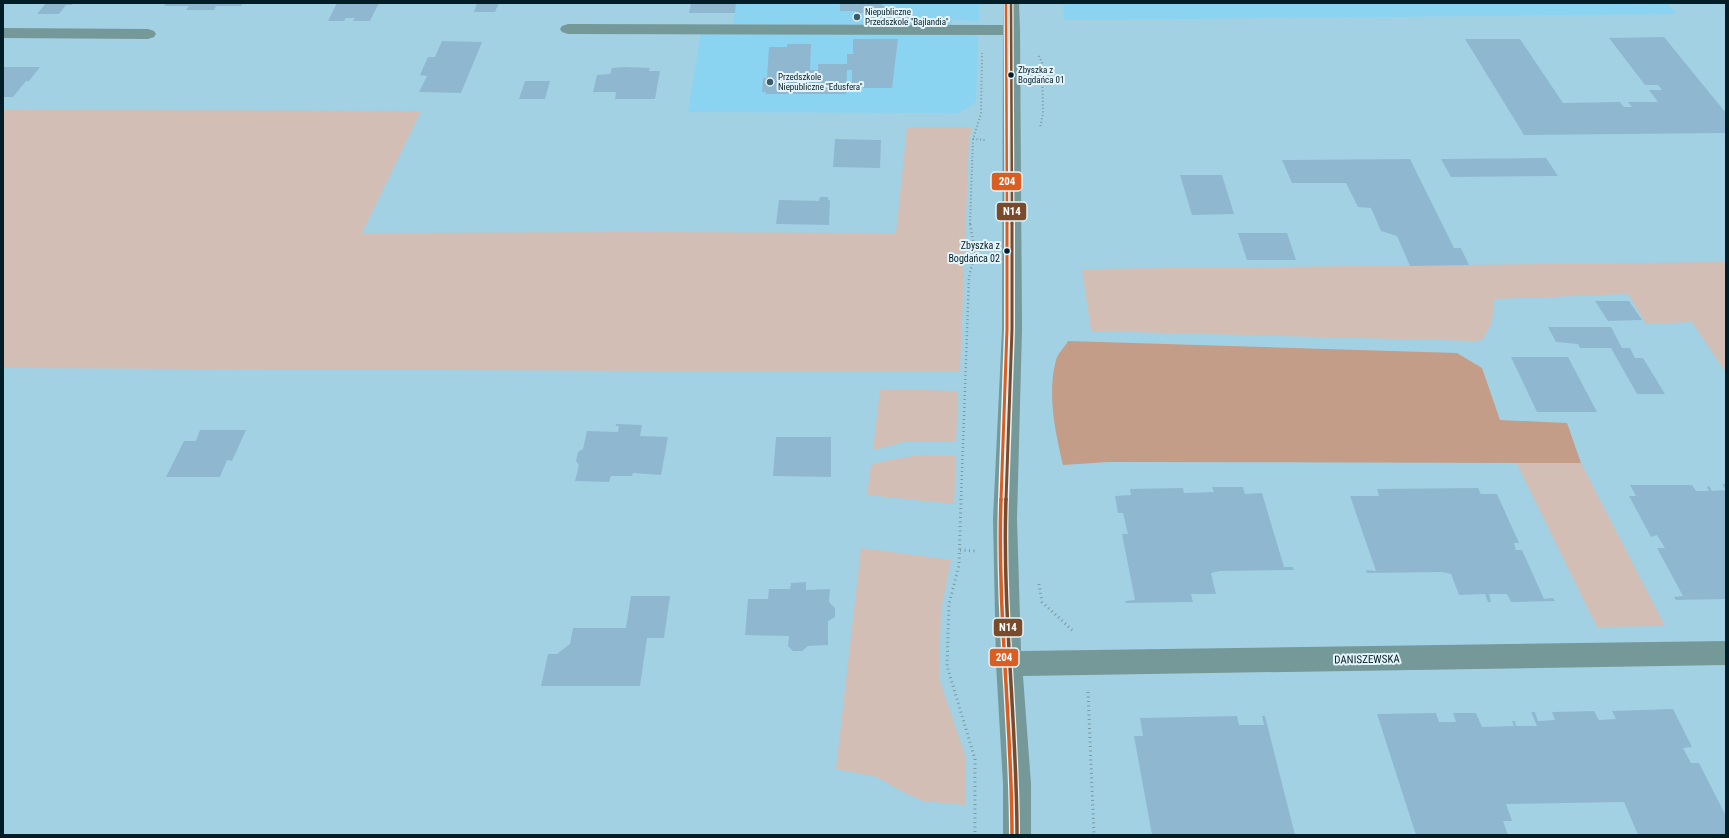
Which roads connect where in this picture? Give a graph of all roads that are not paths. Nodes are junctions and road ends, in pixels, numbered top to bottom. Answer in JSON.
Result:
{"nodes":[{"id":1,"x":1011,"y":3,"type":"edge"},
{"id":2,"x":568,"y":29,"type":"dead end"},
{"id":3,"x":1012,"y":30,"type":"junction"},
{"id":4,"x":3,"y":33,"type":"edge"},
{"id":5,"x":148,"y":34,"type":"dead end"},
{"id":6,"x":1726,"y":654,"type":"edge"},
{"id":7,"x":1009,"y":664,"type":"junction"},
{"id":8,"x":1017,"y":835,"type":"edge"}],
"edges":[{"from":1,"to":3,"type":"street"},
{"from":2,"to":3,"type":"street"},
{"from":3,"to":7,"type":"street"},
{"from":4,"to":5,"type":"street"},
{"from":6,"to":7,"type":"street","name":"DANISZEWSKA"},
{"from":7,"to":8,"type":"street"}]}
